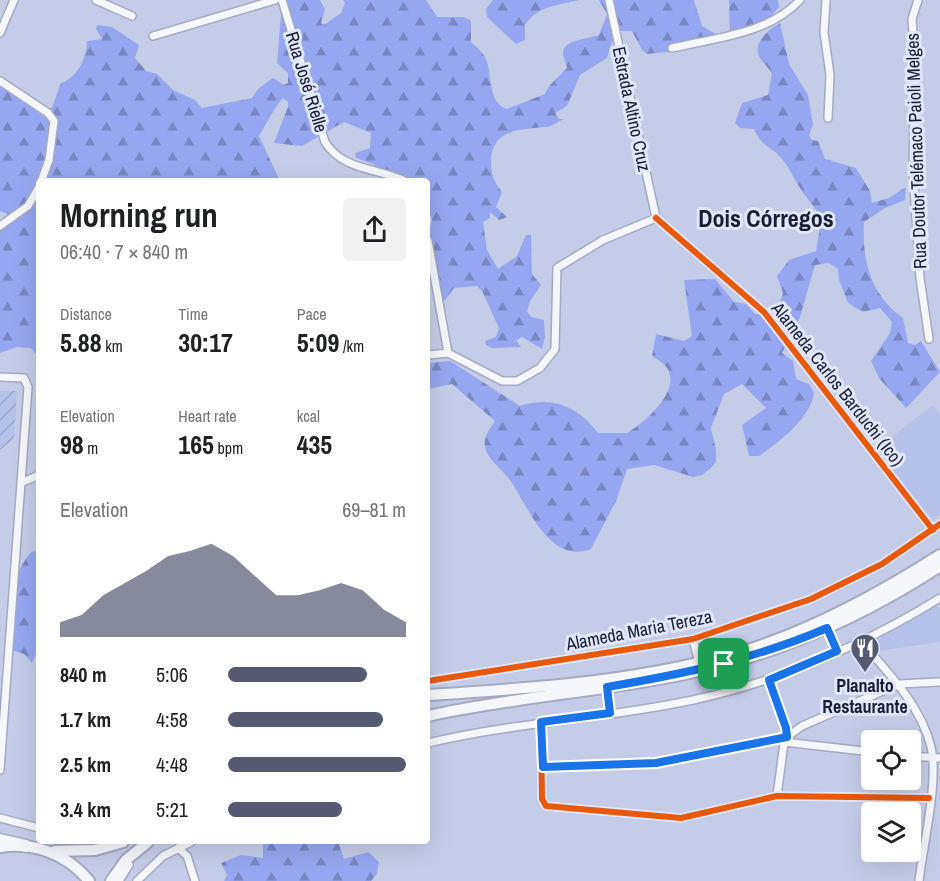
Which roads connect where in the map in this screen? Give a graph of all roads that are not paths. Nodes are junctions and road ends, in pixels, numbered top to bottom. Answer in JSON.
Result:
{"nodes":[{"id":1,"x":14,"y":0,"type":"edge"},
{"id":2,"x":96,"y":0,"type":"edge"},
{"id":3,"x":275,"y":0,"type":"edge"},
{"id":4,"x":282,"y":0,"type":"edge"},
{"id":5,"x":609,"y":0,"type":"edge"},
{"id":6,"x":800,"y":0,"type":"edge"},
{"id":7,"x":826,"y":0,"type":"edge"},
{"id":8,"x":918,"y":0,"type":"edge"},
{"id":9,"x":132,"y":16,"type":"dead end"},
{"id":10,"x":0,"y":33,"type":"edge"},
{"id":11,"x":153,"y":36,"type":"dead end"},
{"id":12,"x":672,"y":48,"type":"dead end"},
{"id":13,"x":0,"y":81,"type":"edge"},
{"id":14,"x":828,"y":118,"type":"dead end"},
{"id":15,"x":42,"y":178,"type":"edge"},
{"id":16,"x":394,"y":178,"type":"edge"},
{"id":17,"x":36,"y":192,"type":"edge"},
{"id":18,"x":656,"y":218,"type":"junction"},
{"id":19,"x":0,"y":226,"type":"edge"},
{"id":20,"x":430,"y":252,"type":"edge"},
{"id":21,"x":929,"y":339,"type":"dead end"},
{"id":22,"x":448,"y":353,"type":"junction"},
{"id":23,"x":430,"y":355,"type":"edge"},
{"id":24,"x":0,"y":377,"type":"edge"},
{"id":25,"x":36,"y":476,"type":"edge"},
{"id":26,"x":23,"y":482,"type":"junction"},
{"id":27,"x":940,"y":524,"type":"edge"},
{"id":28,"x":933,"y":530,"type":"junction"},
{"id":29,"x":940,"y":555,"type":"edge"},
{"id":30,"x":940,"y":566,"type":"edge"},
{"id":31,"x":940,"y":598,"type":"edge"},
{"id":32,"x":827,"y":628,"type":"junction"},
{"id":33,"x":693,"y":639,"type":"junction"},
{"id":34,"x":862,"y":643,"type":"junction"},
{"id":35,"x":837,"y":651,"type":"junction"},
{"id":36,"x":699,"y":663,"type":"junction"},
{"id":37,"x":769,"y":680,"type":"junction"},
{"id":38,"x":430,"y":681,"type":"edge"},
{"id":39,"x":940,"y":682,"type":"edge"},
{"id":40,"x":899,"y":684,"type":"junction"},
{"id":41,"x":607,"y":687,"type":"junction"},
{"id":42,"x":430,"y":695,"type":"edge"},
{"id":43,"x":610,"y":713,"type":"junction"},
{"id":44,"x":430,"y":716,"type":"edge"},
{"id":45,"x":541,"y":722,"type":"junction"},
{"id":46,"x":785,"y":740,"type":"junction"},
{"id":47,"x":430,"y":743,"type":"edge"},
{"id":48,"x":861,"y":750,"type":"edge"},
{"id":49,"x":921,"y":757,"type":"edge"},
{"id":50,"x":936,"y":758,"type":"edge"},
{"id":51,"x":543,"y":767,"type":"junction"},
{"id":52,"x":0,"y":770,"type":"edge"},
{"id":53,"x":777,"y":796,"type":"junction"},
{"id":54,"x":930,"y":798,"type":"junction"},
{"id":55,"x":0,"y":818,"type":"edge"},
{"id":56,"x":36,"y":827,"type":"edge"},
{"id":57,"x":0,"y":840,"type":"edge"},
{"id":58,"x":116,"y":844,"type":"edge"},
{"id":59,"x":145,"y":844,"type":"edge"},
{"id":60,"x":145,"y":844,"type":"edge"},
{"id":61,"x":187,"y":844,"type":"edge"},
{"id":62,"x":192,"y":844,"type":"edge"},
{"id":63,"x":26,"y":846,"type":"junction"},
{"id":64,"x":0,"y":847,"type":"edge"},
{"id":65,"x":178,"y":848,"type":"junction"},
{"id":66,"x":49,"y":851,"type":"junction"},
{"id":67,"x":190,"y":864,"type":"junction"},
{"id":68,"x":89,"y":881,"type":"edge"},
{"id":69,"x":111,"y":881,"type":"edge"},
{"id":70,"x":119,"y":881,"type":"edge"},
{"id":71,"x":138,"y":881,"type":"edge"},
{"id":72,"x":195,"y":881,"type":"edge"},
{"id":73,"x":919,"y":881,"type":"edge"}],
"edges":[{"from":1,"to":10,"type":"street"},
{"from":2,"to":9,"type":"street"},
{"from":3,"to":11,"type":"street"},
{"from":4,"to":16,"type":"street","name":"Rua José Rielle"},
{"from":5,"to":18,"type":"street","name":"Estrada Altino Cruz"},
{"from":6,"to":12,"type":"street"},
{"from":7,"to":14,"type":"street"},
{"from":8,"to":21,"type":"street","name":"Rua Doutor Telémaco Paioli Melges"},
{"from":13,"to":15,"type":"street"},
{"from":17,"to":19,"type":"street"},
{"from":18,"to":22,"type":"street"},
{"from":18,"to":28,"type":"street","name":"Alameda Carlos Barduchi (Ico)"},
{"from":20,"to":22,"type":"street"},
{"from":22,"to":23,"type":"street"},
{"from":24,"to":26,"type":"street"},
{"from":25,"to":26,"type":"street"},
{"from":26,"to":52,"type":"street"},
{"from":27,"to":28,"type":"street","name":"Alameda Maria Tereza"},
{"from":28,"to":33,"type":"street","name":"Alameda Maria Tereza"},
{"from":29,"to":36,"type":"main road"},
{"from":30,"to":32,"type":"main road"},
{"from":31,"to":34,"type":"street"},
{"from":32,"to":35,"type":"street"},
{"from":32,"to":41,"type":"main road"},
{"from":33,"to":36,"type":"street"},
{"from":33,"to":38,"type":"street","name":"Alameda Maria Tereza"},
{"from":34,"to":35,"type":"street"},
{"from":34,"to":40,"type":"street"},
{"from":35,"to":37,"type":"street"},
{"from":36,"to":42,"type":"main road"},
{"from":37,"to":43,"type":"street"},
{"from":37,"to":46,"type":"street"},
{"from":39,"to":40,"type":"street"},
{"from":40,"to":46,"type":"street"},
{"from":40,"to":50,"type":"street"},
{"from":41,"to":43,"type":"street"},
{"from":41,"to":44,"type":"main road"},
{"from":43,"to":45,"type":"street"},
{"from":45,"to":47,"type":"street"},
{"from":45,"to":51,"type":"street"},
{"from":46,"to":48,"type":"street"},
{"from":46,"to":51,"type":"street"},
{"from":46,"to":53,"type":"street"},
{"from":49,"to":50,"type":"street"},
{"from":50,"to":54,"type":"street"},
{"from":51,"to":53,"type":"street"},
{"from":53,"to":54,"type":"street"},
{"from":54,"to":73,"type":"street"},
{"from":55,"to":56,"type":"street"},
{"from":57,"to":63,"type":"highway"},
{"from":58,"to":66,"type":"main road"},
{"from":59,"to":69,"type":"main road"},
{"from":60,"to":70,"type":"street"},
{"from":61,"to":65,"type":"street"},
{"from":62,"to":67,"type":"street"},
{"from":63,"to":64,"type":"main road"},
{"from":63,"to":66,"type":"main road"},
{"from":65,"to":67,"type":"street"},
{"from":65,"to":71,"type":"street"},
{"from":66,"to":68,"type":"main road"},
{"from":67,"to":72,"type":"street"}]}
